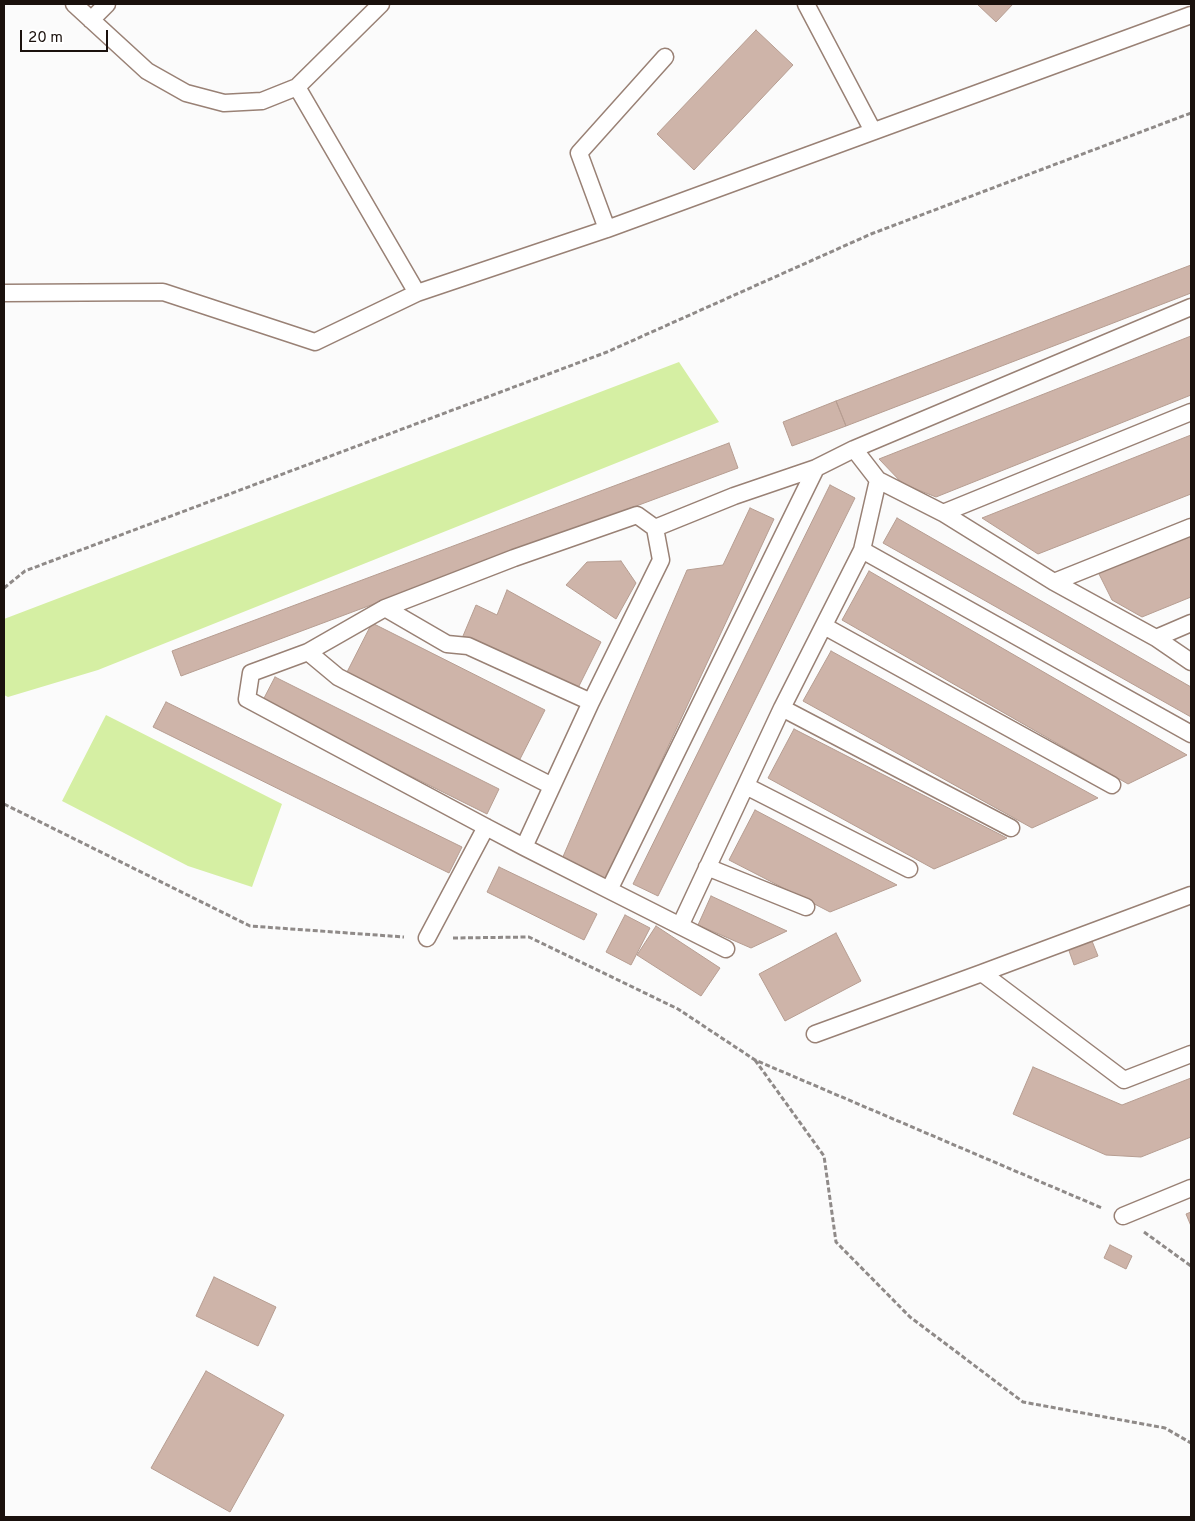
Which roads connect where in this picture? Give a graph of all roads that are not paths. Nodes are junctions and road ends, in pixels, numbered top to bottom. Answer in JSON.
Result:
{"nodes":[{"id":1,"x":74,"y":4,"type":"edge"},
{"id":2,"x":107,"y":4,"type":"edge"},
{"id":3,"x":381,"y":4,"type":"edge"},
{"id":4,"x":806,"y":4,"type":"edge"},
{"id":5,"x":1191,"y":15,"type":"edge"},
{"id":6,"x":91,"y":20,"type":"junction"},
{"id":7,"x":665,"y":57,"type":"dead end"},
{"id":8,"x":297,"y":87,"type":"junction"},
{"id":9,"x":873,"y":132,"type":"junction"},
{"id":10,"x":607,"y":229,"type":"junction"},
{"id":11,"x":4,"y":293,"type":"edge"},
{"id":12,"x":417,"y":293,"type":"junction"},
{"id":13,"x":1191,"y":307,"type":"edge"},
{"id":14,"x":1191,"y":412,"type":"edge"},
{"id":15,"x":854,"y":449,"type":"junction"},
{"id":16,"x":816,"y":468,"type":"junction"},
{"id":17,"x":878,"y":480,"type":"junction"},
{"id":18,"x":943,"y":513,"type":"junction"},
{"id":19,"x":1191,"y":527,"type":"edge"},
{"id":20,"x":655,"y":528,"type":"junction"},
{"id":21,"x":862,"y":550,"type":"junction"},
{"id":22,"x":1054,"y":582,"type":"junction"},
{"id":23,"x":385,"y":608,"type":"junction"},
{"id":24,"x":1191,"y":623,"type":"edge"},
{"id":25,"x":824,"y":626,"type":"junction"},
{"id":26,"x":1156,"y":638,"type":"junction"},
{"id":27,"x":308,"y":652,"type":"junction"},
{"id":28,"x":1191,"y":662,"type":"edge"},
{"id":29,"x":591,"y":702,"type":"junction"},
{"id":30,"x":782,"y":708,"type":"junction"},
{"id":31,"x":1191,"y":734,"type":"edge"},
{"id":32,"x":1112,"y":785,"type":"dead end"},
{"id":33,"x":552,"y":786,"type":"junction"},
{"id":34,"x":746,"y":786,"type":"junction"},
{"id":35,"x":486,"y":827,"type":"junction"},
{"id":36,"x":1011,"y":828,"type":"dead end"},
{"id":37,"x":524,"y":847,"type":"junction"},
{"id":38,"x":707,"y":867,"type":"junction"},
{"id":39,"x":909,"y":870,"type":"dead end"},
{"id":40,"x":609,"y":890,"type":"junction"},
{"id":41,"x":1191,"y":895,"type":"edge"},
{"id":42,"x":806,"y":907,"type":"dead end"},
{"id":43,"x":680,"y":926,"type":"junction"},
{"id":44,"x":427,"y":938,"type":"road end"},
{"id":45,"x":726,"y":949,"type":"dead end"},
{"id":46,"x":982,"y":973,"type":"junction"},
{"id":47,"x":815,"y":1034,"type":"dead end"},
{"id":48,"x":1191,"y":1054,"type":"edge"},
{"id":49,"x":1191,"y":1188,"type":"edge"},
{"id":50,"x":1123,"y":1216,"type":"road end"}],
"edges":[{"from":1,"to":6,"type":"lane"},
{"from":2,"to":6,"type":"lane"},
{"from":3,"to":8,"type":"lane"},
{"from":4,"to":9,"type":"lane"},
{"from":5,"to":9,"type":"lane"},
{"from":6,"to":8,"type":"lane"},
{"from":7,"to":10,"type":"lane"},
{"from":8,"to":12,"type":"lane"},
{"from":9,"to":10,"type":"lane"},
{"from":10,"to":12,"type":"lane"},
{"from":11,"to":12,"type":"lane"},
{"from":13,"to":15,"type":"lane"},
{"from":14,"to":18,"type":"lane"},
{"from":15,"to":16,"type":"lane"},
{"from":15,"to":17,"type":"lane"},
{"from":16,"to":20,"type":"lane"},
{"from":16,"to":40,"type":"lane"},
{"from":17,"to":18,"type":"lane"},
{"from":17,"to":21,"type":"lane"},
{"from":18,"to":22,"type":"lane"},
{"from":19,"to":22,"type":"lane"},
{"from":20,"to":23,"type":"lane"},
{"from":20,"to":29,"type":"lane"},
{"from":21,"to":25,"type":"lane"},
{"from":21,"to":31,"type":"lane"},
{"from":22,"to":26,"type":"lane"},
{"from":23,"to":27,"type":"lane"},
{"from":23,"to":29,"type":"lane"},
{"from":24,"to":26,"type":"lane"},
{"from":25,"to":30,"type":"lane"},
{"from":25,"to":32,"type":"lane"},
{"from":26,"to":28,"type":"lane"},
{"from":27,"to":33,"type":"lane"},
{"from":27,"to":35,"type":"lane"},
{"from":29,"to":33,"type":"lane"},
{"from":30,"to":34,"type":"lane"},
{"from":30,"to":36,"type":"lane"},
{"from":33,"to":37,"type":"lane"},
{"from":34,"to":38,"type":"lane"},
{"from":34,"to":39,"type":"lane"},
{"from":35,"to":37,"type":"lane"},
{"from":35,"to":44,"type":"lane"},
{"from":37,"to":40,"type":"lane"},
{"from":38,"to":42,"type":"lane"},
{"from":38,"to":43,"type":"lane"},
{"from":40,"to":43,"type":"lane"},
{"from":41,"to":46,"type":"lane"},
{"from":43,"to":45,"type":"lane"},
{"from":46,"to":47,"type":"lane"},
{"from":46,"to":48,"type":"lane"},
{"from":49,"to":50,"type":"lane"}]}
